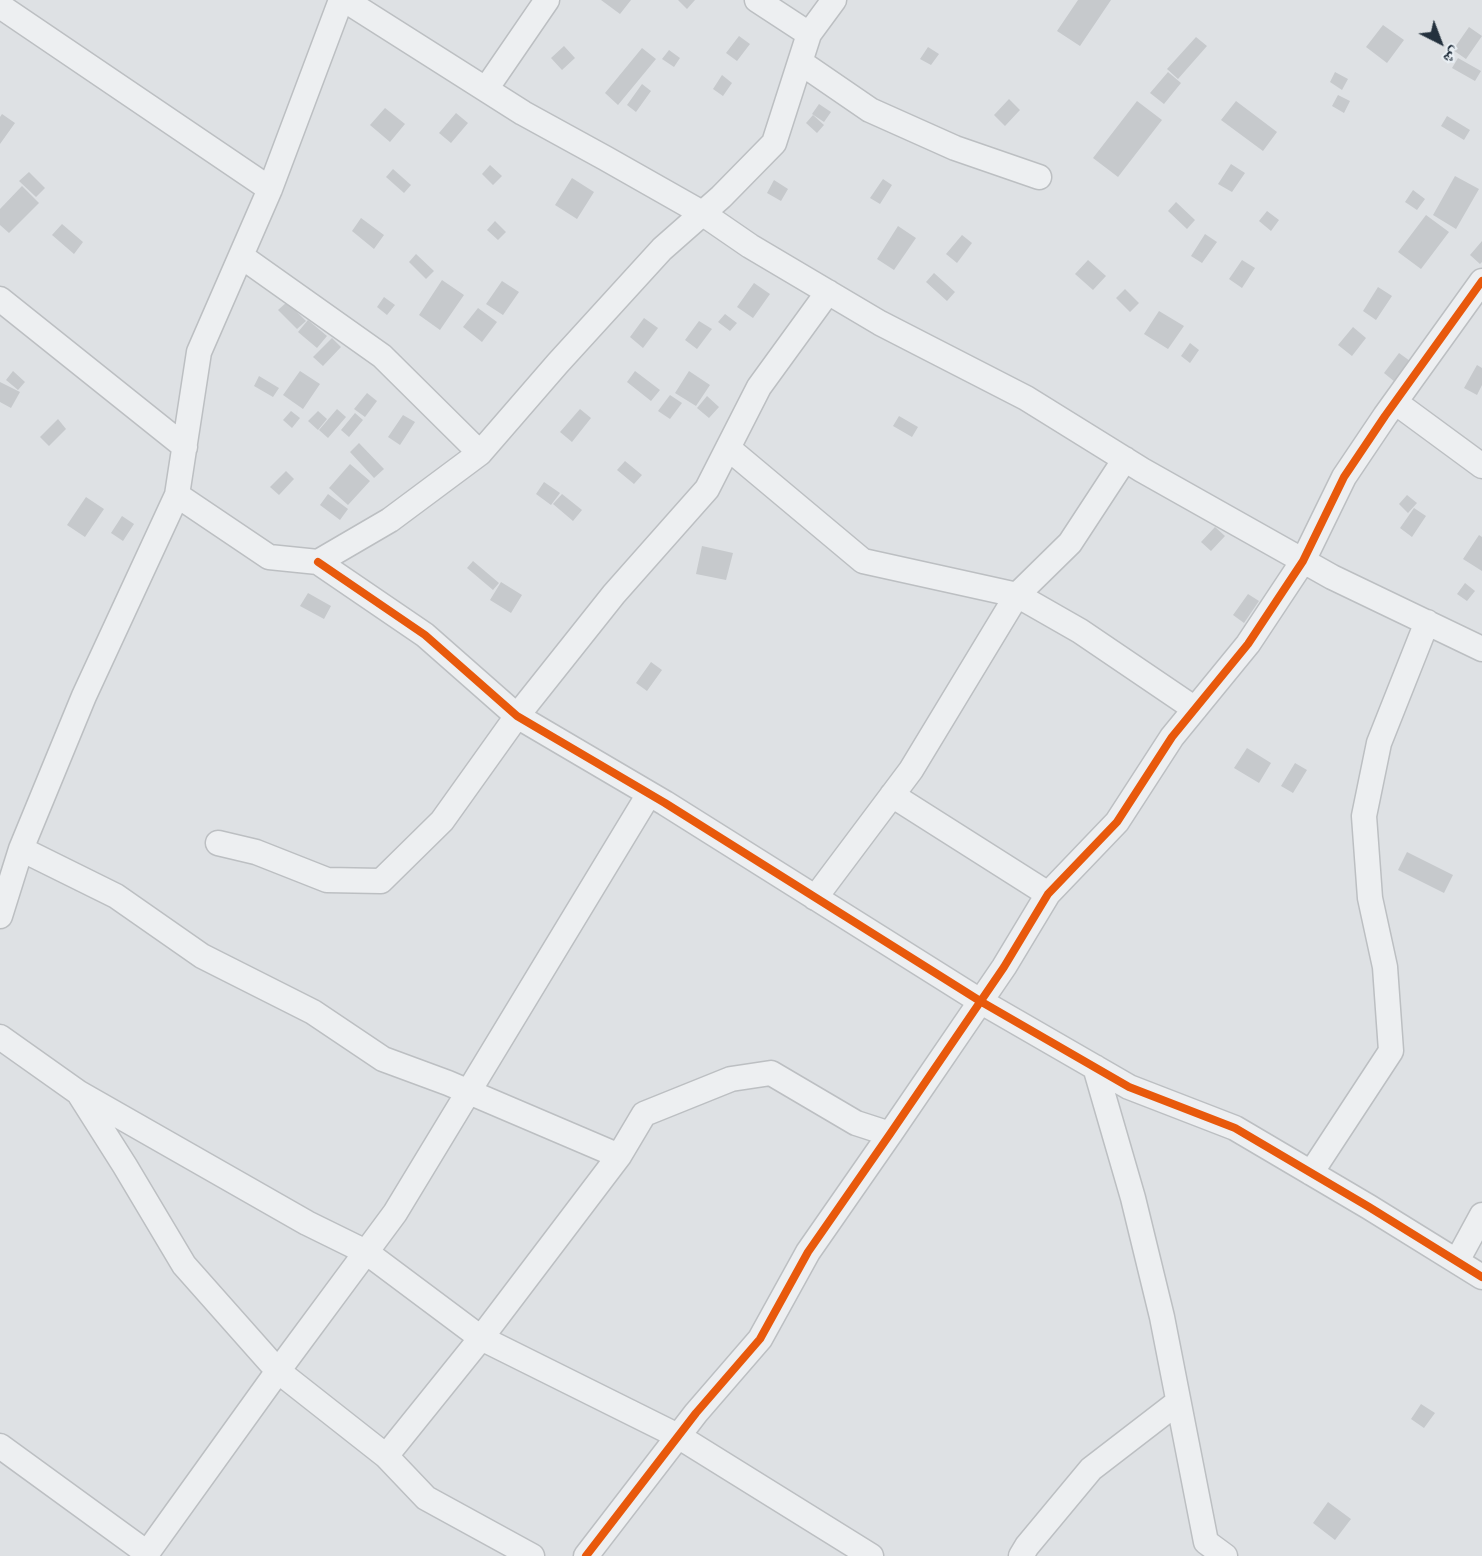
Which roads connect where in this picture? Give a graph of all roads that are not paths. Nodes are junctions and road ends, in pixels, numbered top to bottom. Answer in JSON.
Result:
{"nodes":[{"id":1,"x":343,"y":0,"type":"edge"},
{"id":2,"x":547,"y":0,"type":"edge"},
{"id":3,"x":757,"y":0,"type":"edge"},
{"id":4,"x":834,"y":0,"type":"edge"},
{"id":5,"x":0,"y":6,"type":"edge"},
{"id":6,"x":809,"y":34,"type":"junction"},
{"id":7,"x":800,"y":62,"type":"junction"},
{"id":8,"x":486,"y":89,"type":"junction"},
{"id":9,"x":1039,"y":177,"type":"dead end"},
{"id":10,"x":270,"y":189,"type":"junction"},
{"id":11,"x":702,"y":213,"type":"junction"},
{"id":12,"x":241,"y":256,"type":"junction"},
{"id":13,"x":1482,"y":281,"type":"edge"},
{"id":14,"x":828,"y":292,"type":"junction"},
{"id":15,"x":0,"y":299,"type":"edge"},
{"id":16,"x":1395,"y":402,"type":"junction"},
{"id":17,"x":185,"y":447,"type":"junction"},
{"id":18,"x":728,"y":448,"type":"junction"},
{"id":19,"x":480,"y":453,"type":"junction"},
{"id":20,"x":1125,"y":459,"type":"junction"},
{"id":21,"x":1482,"y":466,"type":"edge"},
{"id":22,"x":177,"y":495,"type":"junction"},
{"id":23,"x":1303,"y":561,"type":"junction"},
{"id":24,"x":318,"y":562,"type":"junction"},
{"id":25,"x":1017,"y":595,"type":"junction"},
{"id":26,"x":1427,"y":622,"type":"junction"},
{"id":27,"x":1482,"y":649,"type":"edge"},
{"id":28,"x":1195,"y":709,"type":"junction"},
{"id":29,"x":517,"y":716,"type":"junction"},
{"id":30,"x":649,"y":794,"type":"junction"},
{"id":31,"x":892,"y":795,"type":"junction"},
{"id":32,"x":218,"y":843,"type":"dead end"},
{"id":33,"x":21,"y":849,"type":"junction"},
{"id":34,"x":1048,"y":894,"type":"junction"},
{"id":35,"x":815,"y":898,"type":"junction"},
{"id":36,"x":0,"y":916,"type":"edge"},
{"id":37,"x":980,"y":1001,"type":"junction"},
{"id":38,"x":0,"y":1037,"type":"edge"},
{"id":39,"x":1095,"y":1067,"type":"junction"},
{"id":40,"x":469,"y":1092,"type":"junction"},
{"id":41,"x":79,"y":1093,"type":"junction"},
{"id":42,"x":890,"y":1134,"type":"junction"},
{"id":43,"x":619,"y":1156,"type":"junction"},
{"id":44,"x":1311,"y":1173,"type":"junction"},
{"id":45,"x":1482,"y":1215,"type":"edge"},
{"id":46,"x":366,"y":1252,"type":"junction"},
{"id":47,"x":1457,"y":1261,"type":"junction"},
{"id":48,"x":1482,"y":1277,"type":"edge"},
{"id":49,"x":481,"y":1338,"type":"junction"},
{"id":50,"x":278,"y":1371,"type":"junction"},
{"id":51,"x":1178,"y":1402,"type":"junction"},
{"id":52,"x":678,"y":1436,"type":"junction"},
{"id":53,"x":0,"y":1446,"type":"edge"},
{"id":54,"x":386,"y":1456,"type":"junction"},
{"id":55,"x":146,"y":1554,"type":"edge"},
{"id":56,"x":532,"y":1556,"type":"edge"},
{"id":57,"x":586,"y":1556,"type":"edge"},
{"id":58,"x":871,"y":1556,"type":"edge"},
{"id":59,"x":1021,"y":1556,"type":"edge"},
{"id":60,"x":1225,"y":1556,"type":"edge"}],
"edges":[{"from":1,"to":8,"type":"street"},
{"from":1,"to":10,"type":"street"},
{"from":2,"to":8,"type":"street"},
{"from":3,"to":6,"type":"street"},
{"from":4,"to":6,"type":"street"},
{"from":5,"to":10,"type":"street"},
{"from":6,"to":7,"type":"street"},
{"from":7,"to":9,"type":"street"},
{"from":7,"to":11,"type":"street"},
{"from":8,"to":11,"type":"street"},
{"from":10,"to":12,"type":"street"},
{"from":11,"to":14,"type":"street"},
{"from":11,"to":19,"type":"street"},
{"from":12,"to":17,"type":"street"},
{"from":12,"to":19,"type":"street"},
{"from":13,"to":16,"type":"street"},
{"from":14,"to":18,"type":"street"},
{"from":14,"to":20,"type":"street"},
{"from":15,"to":17,"type":"street"},
{"from":16,"to":21,"type":"street"},
{"from":16,"to":23,"type":"street"},
{"from":17,"to":22,"type":"street"},
{"from":18,"to":25,"type":"street"},
{"from":18,"to":29,"type":"street"},
{"from":19,"to":24,"type":"street"},
{"from":20,"to":23,"type":"street"},
{"from":20,"to":25,"type":"street"},
{"from":22,"to":24,"type":"street"},
{"from":22,"to":33,"type":"street"},
{"from":23,"to":26,"type":"street"},
{"from":23,"to":28,"type":"street"},
{"from":24,"to":29,"type":"street"},
{"from":25,"to":28,"type":"street"},
{"from":25,"to":31,"type":"street"},
{"from":26,"to":27,"type":"street"},
{"from":26,"to":44,"type":"street"},
{"from":28,"to":34,"type":"street"},
{"from":29,"to":30,"type":"street"},
{"from":29,"to":32,"type":"street"},
{"from":30,"to":35,"type":"street"},
{"from":30,"to":40,"type":"street"},
{"from":31,"to":34,"type":"street"},
{"from":31,"to":35,"type":"street"},
{"from":33,"to":36,"type":"street"},
{"from":33,"to":40,"type":"street"},
{"from":34,"to":37,"type":"street"},
{"from":35,"to":37,"type":"street"},
{"from":37,"to":39,"type":"street"},
{"from":37,"to":42,"type":"street"},
{"from":38,"to":41,"type":"street"},
{"from":39,"to":44,"type":"street"},
{"from":39,"to":51,"type":"street"},
{"from":40,"to":43,"type":"street"},
{"from":40,"to":46,"type":"street"},
{"from":41,"to":46,"type":"street"},
{"from":41,"to":50,"type":"street"},
{"from":42,"to":43,"type":"street"},
{"from":42,"to":52,"type":"street"},
{"from":43,"to":49,"type":"street"},
{"from":44,"to":47,"type":"street"},
{"from":45,"to":47,"type":"street"},
{"from":46,"to":49,"type":"street"},
{"from":46,"to":50,"type":"street"},
{"from":47,"to":48,"type":"street"},
{"from":49,"to":52,"type":"street"},
{"from":49,"to":54,"type":"street"},
{"from":50,"to":54,"type":"street"},
{"from":50,"to":55,"type":"street"},
{"from":51,"to":59,"type":"street"},
{"from":51,"to":60,"type":"street"},
{"from":52,"to":57,"type":"street"},
{"from":52,"to":58,"type":"street"},
{"from":53,"to":55,"type":"street"},
{"from":54,"to":56,"type":"street"}]}
